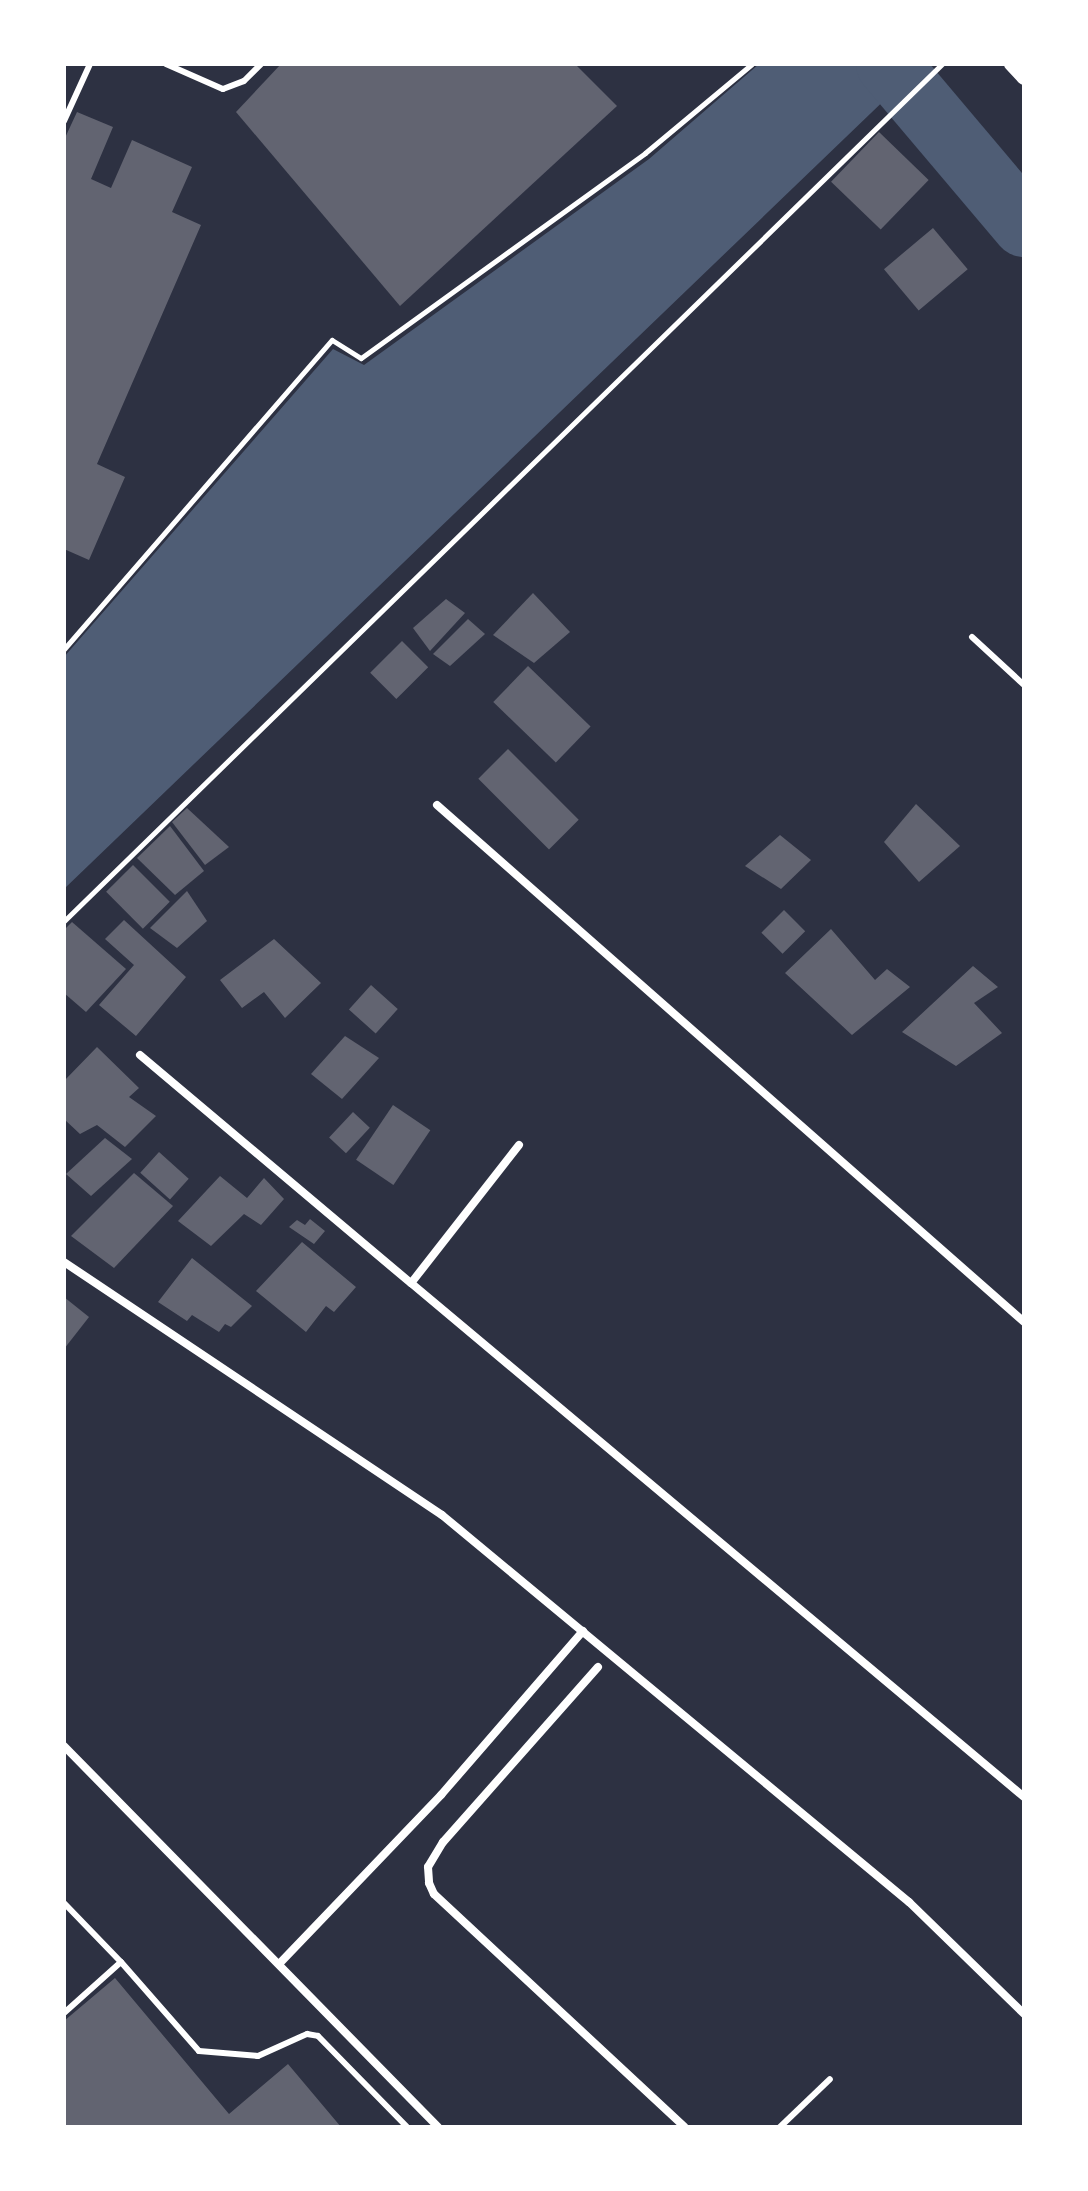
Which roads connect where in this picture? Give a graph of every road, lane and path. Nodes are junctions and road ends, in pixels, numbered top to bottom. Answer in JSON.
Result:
{"nodes":[{"id":1,"x":90,"y":64,"type":"edge"},
{"id":2,"x":166,"y":64,"type":"edge"},
{"id":3,"x":261,"y":64,"type":"edge"},
{"id":4,"x":752,"y":64,"type":"edge"},
{"id":5,"x":942,"y":64,"type":"edge"},
{"id":6,"x":1011,"y":64,"type":"edge"},
{"id":7,"x":1024,"y":78,"type":"edge"},
{"id":8,"x":64,"y":121,"type":"edge"},
{"id":9,"x":972,"y":637,"type":"dead end"},
{"id":10,"x":64,"y":649,"type":"edge"},
{"id":11,"x":1024,"y":685,"type":"edge"},
{"id":12,"x":437,"y":805,"type":"dead end"},
{"id":13,"x":64,"y":921,"type":"edge"},
{"id":14,"x":140,"y":1055,"type":"dead end"},
{"id":15,"x":519,"y":1145,"type":"dead end"},
{"id":16,"x":64,"y":1262,"type":"edge"},
{"id":17,"x":411,"y":1283,"type":"junction"},
{"id":18,"x":1024,"y":1322,"type":"edge"},
{"id":19,"x":583,"y":1631,"type":"junction"},
{"id":20,"x":598,"y":1667,"type":"dead end"},
{"id":21,"x":64,"y":1746,"type":"edge"},
{"id":22,"x":1024,"y":1797,"type":"edge"},
{"id":23,"x":64,"y":1903,"type":"edge"},
{"id":24,"x":121,"y":1962,"type":"junction"},
{"id":25,"x":280,"y":1963,"type":"junction"},
{"id":26,"x":64,"y":2013,"type":"edge"},
{"id":27,"x":1024,"y":2014,"type":"edge"},
{"id":28,"x":830,"y":2079,"type":"dead end"},
{"id":29,"x":407,"y":2127,"type":"edge"},
{"id":30,"x":438,"y":2127,"type":"edge"},
{"id":31,"x":685,"y":2127,"type":"edge"},
{"id":32,"x":780,"y":2127,"type":"edge"}],
"edges":[{"from":1,"to":8,"type":"lane"},
{"from":2,"to":3,"type":"lane"},
{"from":4,"to":10,"type":"path"},
{"from":5,"to":13,"type":"path"},
{"from":6,"to":7,"type":"street"},
{"from":9,"to":11,"type":"lane"},
{"from":12,"to":18,"type":"street"},
{"from":14,"to":17,"type":"street"},
{"from":15,"to":17,"type":"street"},
{"from":16,"to":19,"type":"street"},
{"from":17,"to":22,"type":"street"},
{"from":19,"to":25,"type":"street"},
{"from":19,"to":27,"type":"street"},
{"from":20,"to":31,"type":"street"},
{"from":21,"to":25,"type":"street"},
{"from":23,"to":24,"type":"lane"},
{"from":24,"to":26,"type":"lane"},
{"from":24,"to":29,"type":"lane"},
{"from":25,"to":30,"type":"street"},
{"from":28,"to":32,"type":"lane"}]}
